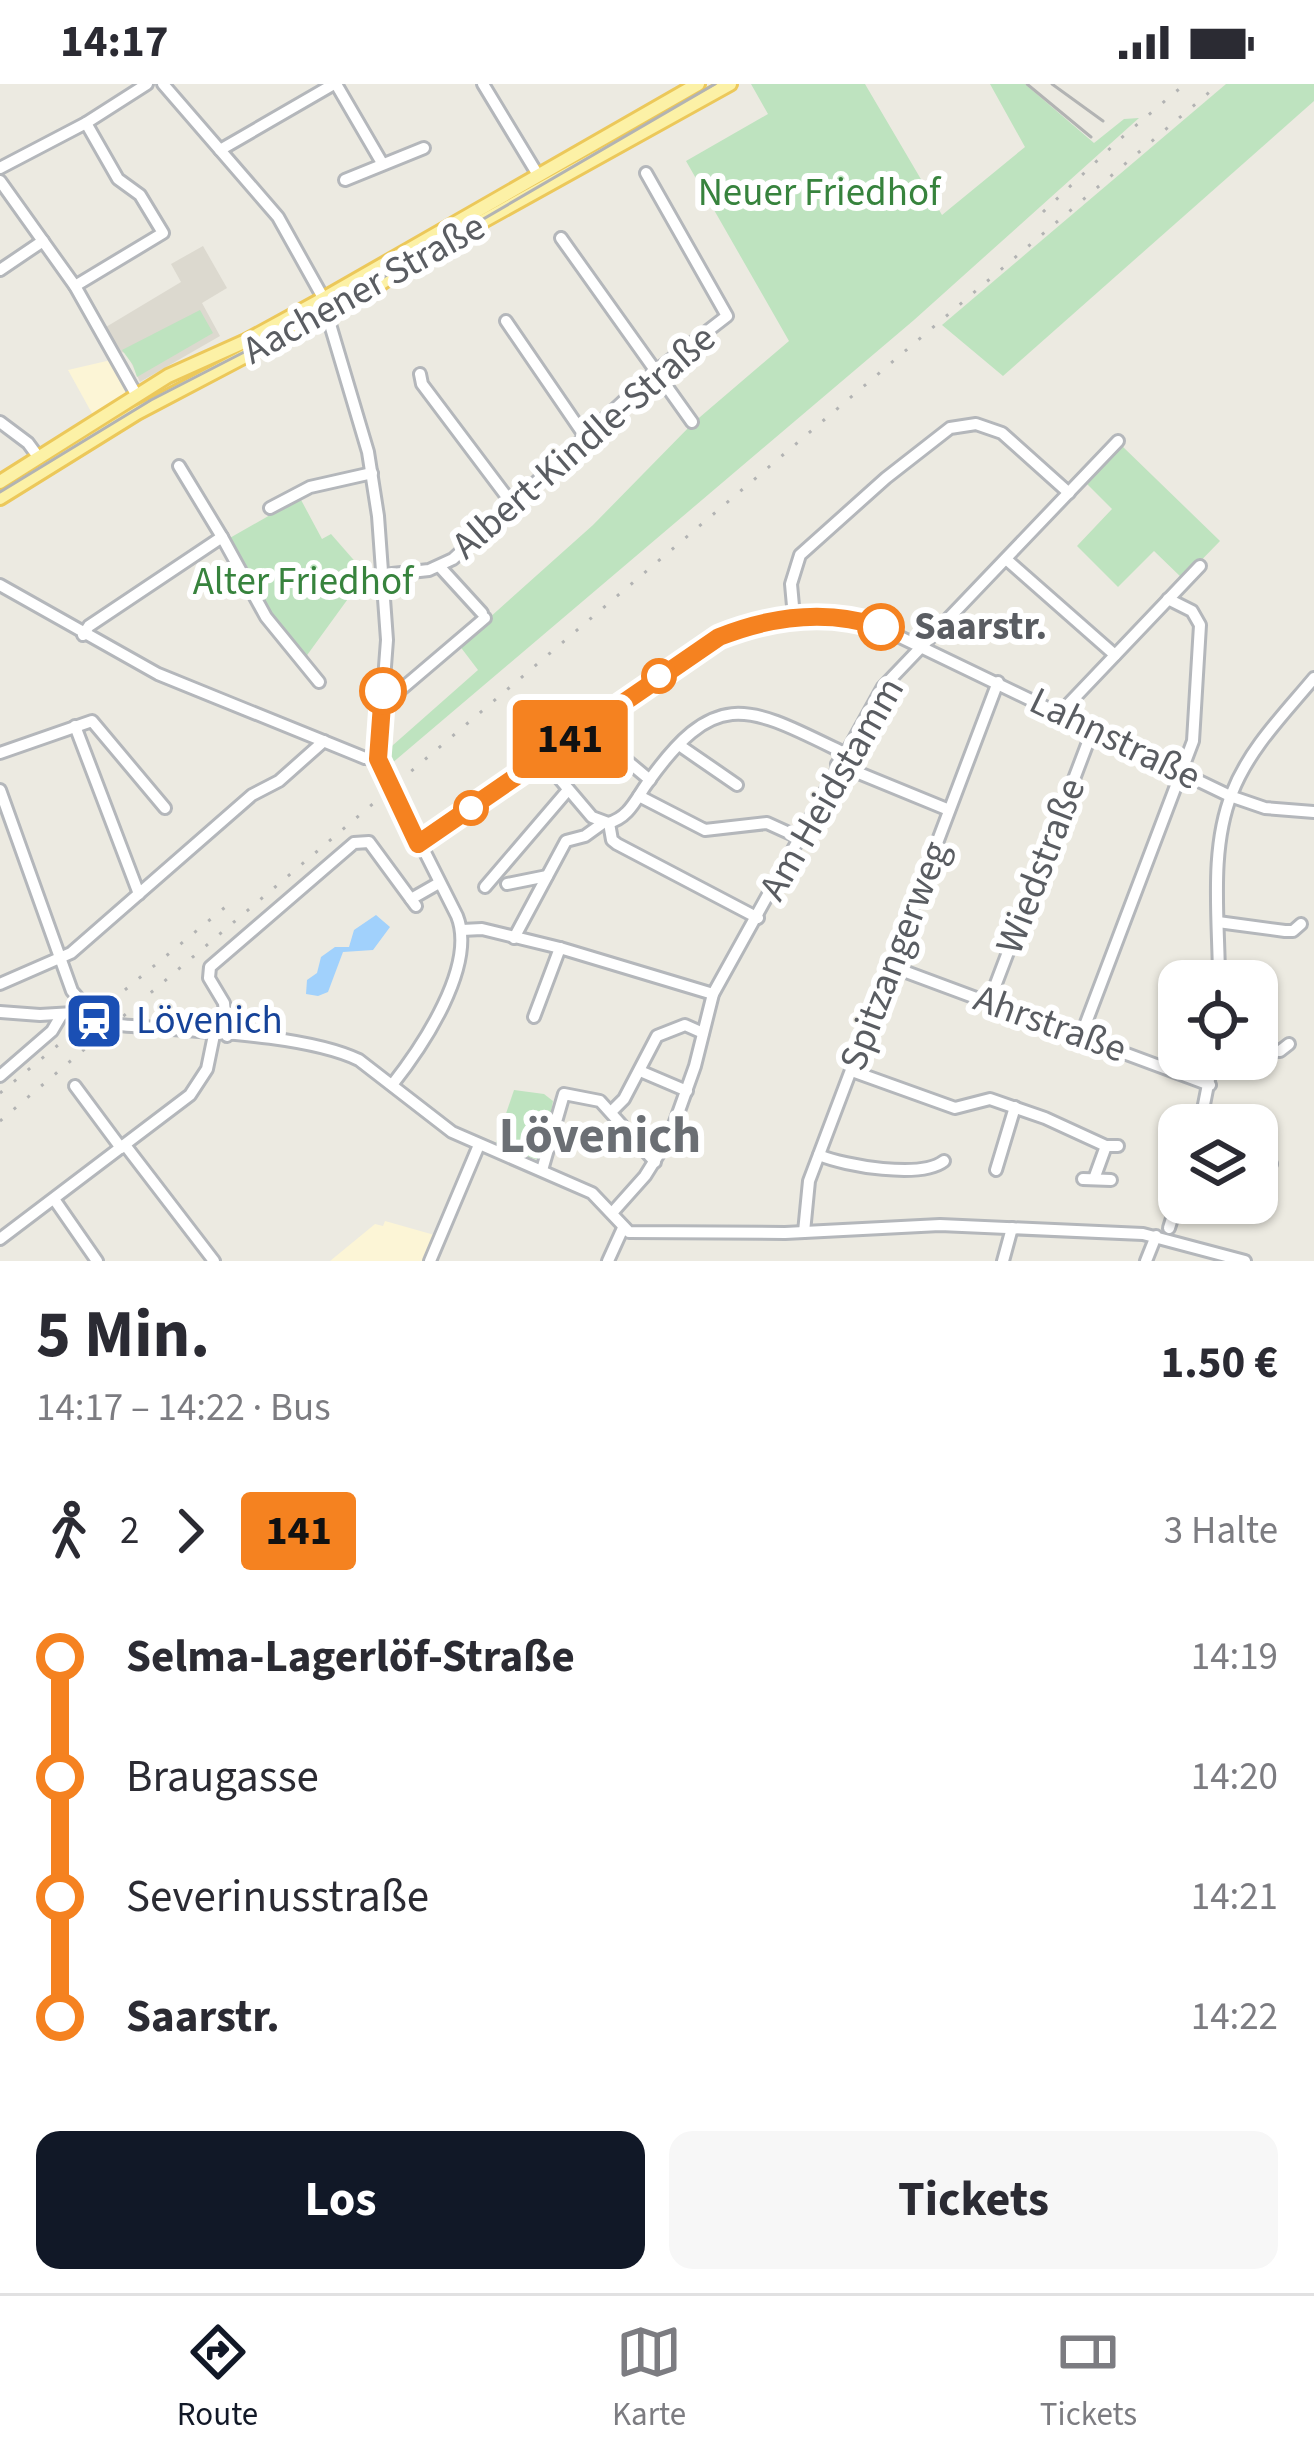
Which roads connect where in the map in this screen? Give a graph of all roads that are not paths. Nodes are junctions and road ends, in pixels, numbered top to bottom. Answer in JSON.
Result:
{"nodes":[{"id":1,"x":147,"y":84,"type":"edge"},
{"id":2,"x":163,"y":84,"type":"edge"},
{"id":3,"x":335,"y":84,"type":"edge"},
{"id":4,"x":483,"y":84,"type":"edge"},
{"id":5,"x":698,"y":84,"type":"edge"},
{"id":6,"x":722,"y":87,"type":"edge"},
{"id":7,"x":86,"y":123,"type":"junction"},
{"id":8,"x":424,"y":148,"type":"dead end"},
{"id":9,"x":220,"y":150,"type":"junction"},
{"id":10,"x":382,"y":163,"type":"junction"},
{"id":11,"x":0,"y":168,"type":"edge"},
{"id":12,"x":646,"y":173,"type":"dead end"},
{"id":13,"x":538,"y":175,"type":"junction"},
{"id":14,"x":345,"y":180,"type":"dead end"},
{"id":15,"x":0,"y":181,"type":"edge"},
{"id":16,"x":553,"y":184,"type":"junction"},
{"id":17,"x":530,"y":196,"type":"junction"},
{"id":18,"x":561,"y":238,"type":"dead end"},
{"id":19,"x":44,"y":241,"type":"junction"},
{"id":20,"x":0,"y":270,"type":"edge"},
{"id":21,"x":75,"y":286,"type":"junction"},
{"id":22,"x":323,"y":299,"type":"junction"},
{"id":23,"x":328,"y":315,"type":"junction"},
{"id":24,"x":506,"y":321,"type":"dead end"},
{"id":25,"x":656,"y":371,"type":"junction"},
{"id":26,"x":420,"y":374,"type":"dead end"},
{"id":27,"x":137,"y":396,"type":"junction"},
{"id":28,"x":0,"y":422,"type":"edge"},
{"id":29,"x":692,"y":422,"type":"dead end"},
{"id":30,"x":586,"y":438,"type":"junction"},
{"id":31,"x":1118,"y":441,"type":"dead end"},
{"id":32,"x":39,"y":458,"type":"junction"},
{"id":33,"x":178,"y":466,"type":"dead end"},
{"id":34,"x":372,"y":473,"type":"junction"},
{"id":35,"x":0,"y":482,"type":"edge"},
{"id":36,"x":1069,"y":494,"type":"junction"},
{"id":37,"x":0,"y":498,"type":"edge"},
{"id":38,"x":513,"y":505,"type":"junction"},
{"id":39,"x":270,"y":508,"type":"dead end"},
{"id":40,"x":222,"y":537,"type":"junction"},
{"id":41,"x":1006,"y":559,"type":"junction"},
{"id":42,"x":1199,"y":566,"type":"dead end"},
{"id":43,"x":440,"y":567,"type":"junction"},
{"id":44,"x":383,"y":575,"type":"junction"},
{"id":45,"x":0,"y":585,"type":"edge"},
{"id":46,"x":1168,"y":599,"type":"junction"},
{"id":47,"x":794,"y":617,"type":"junction"},
{"id":48,"x":83,"y":635,"type":"junction"},
{"id":49,"x":922,"y":645,"type":"junction"},
{"id":50,"x":1115,"y":655,"type":"junction"},
{"id":51,"x":1314,"y":678,"type":"edge"},
{"id":52,"x":319,"y":682,"type":"dead end"},
{"id":53,"x":998,"y":682,"type":"junction"},
{"id":54,"x":382,"y":700,"type":"junction"},
{"id":55,"x":1061,"y":712,"type":"junction"},
{"id":56,"x":75,"y":726,"type":"junction"},
{"id":57,"x":1093,"y":729,"type":"junction"},
{"id":58,"x":324,"y":741,"type":"junction"},
{"id":59,"x":679,"y":745,"type":"junction"},
{"id":60,"x":605,"y":752,"type":"dead end"},
{"id":61,"x":0,"y":753,"type":"edge"},
{"id":62,"x":542,"y":758,"type":"junction"},
{"id":63,"x":840,"y":758,"type":"junction"},
{"id":64,"x":378,"y":759,"type":"junction"},
{"id":65,"x":1180,"y":772,"type":"junction"},
{"id":66,"x":650,"y":780,"type":"junction"},
{"id":67,"x":737,"y":784,"type":"dead end"},
{"id":68,"x":0,"y":790,"type":"edge"},
{"id":69,"x":568,"y":790,"type":"junction"},
{"id":70,"x":639,"y":796,"type":"junction"},
{"id":71,"x":1230,"y":796,"type":"junction"},
{"id":72,"x":165,"y":808,"type":"dead end"},
{"id":73,"x":950,"y":810,"type":"junction"},
{"id":74,"x":1314,"y":812,"type":"edge"},
{"id":75,"x":606,"y":823,"type":"junction"},
{"id":76,"x":800,"y":838,"type":"junction"},
{"id":77,"x":418,"y":844,"type":"junction"},
{"id":78,"x":547,"y":876,"type":"junction"},
{"id":79,"x":439,"y":884,"type":"junction"},
{"id":80,"x":507,"y":884,"type":"dead end"},
{"id":81,"x":485,"y":886,"type":"dead end"},
{"id":82,"x":139,"y":894,"type":"junction"},
{"id":83,"x":758,"y":918,"type":"junction"},
{"id":84,"x":1218,"y":922,"type":"junction"},
{"id":85,"x":1300,"y":924,"type":"dead end"},
{"id":86,"x":462,"y":930,"type":"junction"},
{"id":87,"x":514,"y":938,"type":"junction"},
{"id":88,"x":560,"y":948,"type":"junction"},
{"id":89,"x":1219,"y":960,"type":"edge"},
{"id":90,"x":61,"y":961,"type":"junction"},
{"id":91,"x":890,"y":966,"type":"junction"},
{"id":92,"x":0,"y":984,"type":"edge"},
{"id":93,"x":713,"y":994,"type":"junction"},
{"id":94,"x":76,"y":997,"type":"junction"},
{"id":95,"x":989,"y":1002,"type":"junction"},
{"id":96,"x":0,"y":1012,"type":"edge"},
{"id":97,"x":90,"y":1012,"type":"junction"},
{"id":98,"x":64,"y":1013,"type":"junction"},
{"id":99,"x":40,"y":1015,"type":"junction"},
{"id":100,"x":534,"y":1017,"type":"dead end"},
{"id":101,"x":703,"y":1033,"type":"junction"},
{"id":102,"x":220,"y":1035,"type":"junction"},
{"id":103,"x":1081,"y":1036,"type":"junction"},
{"id":104,"x":42,"y":1040,"type":"junction"},
{"id":105,"x":1289,"y":1044,"type":"dead end"},
{"id":106,"x":1278,"y":1051,"type":"edge"},
{"id":107,"x":852,"y":1071,"type":"junction"},
{"id":108,"x":640,"y":1072,"type":"junction"},
{"id":109,"x":0,"y":1076,"type":"edge"},
{"id":110,"x":1211,"y":1080,"type":"edge"},
{"id":111,"x":392,"y":1085,"type":"junction"},
{"id":112,"x":1210,"y":1085,"type":"junction"},
{"id":113,"x":75,"y":1086,"type":"dead end"},
{"id":114,"x":687,"y":1090,"type":"junction"},
{"id":115,"x":1205,"y":1104,"type":"edge"},
{"id":116,"x":1015,"y":1107,"type":"junction"},
{"id":117,"x":611,"y":1112,"type":"junction"},
{"id":118,"x":479,"y":1144,"type":"junction"},
{"id":119,"x":123,"y":1146,"type":"junction"},
{"id":120,"x":819,"y":1155,"type":"junction"},
{"id":121,"x":944,"y":1161,"type":"dead end"},
{"id":122,"x":655,"y":1162,"type":"junction"},
{"id":123,"x":542,"y":1170,"type":"junction"},
{"id":124,"x":996,"y":1170,"type":"dead end"},
{"id":125,"x":1111,"y":1180,"type":"dead end"},
{"id":126,"x":54,"y":1199,"type":"junction"},
{"id":127,"x":612,"y":1213,"type":"junction"},
{"id":128,"x":1170,"y":1224,"type":"edge"},
{"id":129,"x":623,"y":1228,"type":"junction"},
{"id":130,"x":1012,"y":1228,"type":"junction"},
{"id":131,"x":1169,"y":1228,"type":"dead end"},
{"id":132,"x":804,"y":1232,"type":"junction"},
{"id":133,"x":1156,"y":1236,"type":"junction"},
{"id":134,"x":0,"y":1239,"type":"edge"},
{"id":135,"x":437,"y":1259,"type":"edge"},
{"id":136,"x":98,"y":1261,"type":"edge"},
{"id":137,"x":214,"y":1261,"type":"edge"},
{"id":138,"x":608,"y":1261,"type":"edge"},
{"id":139,"x":1003,"y":1261,"type":"edge"},
{"id":140,"x":1146,"y":1261,"type":"edge"},
{"id":141,"x":1245,"y":1261,"type":"edge"}],
"edges":[{"from":1,"to":7,"type":"street"},
{"from":2,"to":9,"type":"street"},
{"from":3,"to":9,"type":"street"},
{"from":3,"to":10,"type":"street"},
{"from":4,"to":13,"type":"street"},
{"from":5,"to":13,"type":"main road","name":"Aachener Straße"},
{"from":6,"to":16,"type":"main road","name":"Aachener Straße"},
{"from":7,"to":11,"type":"street"},
{"from":7,"to":21,"type":"street"},
{"from":8,"to":10,"type":"street"},
{"from":9,"to":22,"type":"street"},
{"from":10,"to":14,"type":"street"},
{"from":12,"to":25,"type":"street","name":"Albert-Kindle-Straße"},
{"from":13,"to":16,"type":"main road"},
{"from":13,"to":17,"type":"main road"},
{"from":13,"to":22,"type":"main road","name":"Aachener Straße"},
{"from":15,"to":19,"type":"street"},
{"from":16,"to":17,"type":"main road","name":"Aachener Straße"},
{"from":17,"to":23,"type":"main road","name":"Aachener Straße"},
{"from":18,"to":25,"type":"street"},
{"from":19,"to":20,"type":"street"},
{"from":19,"to":21,"type":"street"},
{"from":21,"to":27,"type":"street"},
{"from":22,"to":23,"type":"street"},
{"from":22,"to":27,"type":"main road","name":"Aachener Straße"},
{"from":23,"to":34,"type":"street"},
{"from":23,"to":37,"type":"main road","name":"Aachener Straße"},
{"from":24,"to":30,"type":"street"},
{"from":25,"to":29,"type":"street"},
{"from":25,"to":30,"type":"street","name":"Albert-Kindle-Straße"},
{"from":26,"to":38,"type":"street"},
{"from":27,"to":32,"type":"main road","name":"Aachener Straße"},
{"from":28,"to":32,"type":"street"},
{"from":30,"to":38,"type":"street","name":"Albert-Kindle-Straße"},
{"from":31,"to":36,"type":"street","name":"Am Heidstamm"},
{"from":32,"to":35,"type":"main road","name":"Aachener Straße"},
{"from":33,"to":40,"type":"street"},
{"from":34,"to":39,"type":"street"},
{"from":34,"to":44,"type":"street"},
{"from":36,"to":41,"type":"street","name":"Am Heidstamm"},
{"from":36,"to":47,"type":"street"},
{"from":38,"to":43,"type":"street","name":"Albert-Kindle-Straße"},
{"from":40,"to":48,"type":"street"},
{"from":40,"to":52,"type":"street"},
{"from":41,"to":49,"type":"street","name":"Am Heidstamm"},
{"from":41,"to":50,"type":"street"},
{"from":42,"to":46,"type":"street"},
{"from":43,"to":44,"type":"street","name":"Albert-Kindle-Straße"},
{"from":43,"to":54,"type":"street","name":"Albert-Kindle-Straße"},
{"from":44,"to":54,"type":"street"},
{"from":45,"to":48,"type":"street"},
{"from":46,"to":50,"type":"street"},
{"from":46,"to":65,"type":"street"},
{"from":47,"to":49,"type":"street","name":"Lahnstraße"},
{"from":47,"to":62,"type":"street","name":"Lahnstraße"},
{"from":48,"to":58,"type":"street"},
{"from":49,"to":53,"type":"street","name":"Lahnstraße"},
{"from":49,"to":63,"type":"street","name":"Am Heidstamm"},
{"from":50,"to":55,"type":"street"},
{"from":51,"to":71,"type":"street"},
{"from":53,"to":55,"type":"street","name":"Lahnstraße"},
{"from":53,"to":73,"type":"street","name":"Spitzangerweg"},
{"from":54,"to":64,"type":"street"},
{"from":55,"to":57,"type":"street","name":"Lahnstraße"},
{"from":56,"to":61,"type":"street"},
{"from":56,"to":72,"type":"street"},
{"from":56,"to":82,"type":"street"},
{"from":57,"to":65,"type":"street","name":"Lahnstraße"},
{"from":57,"to":95,"type":"street","name":"Wiedstraße"},
{"from":58,"to":64,"type":"street"},
{"from":58,"to":82,"type":"street"},
{"from":59,"to":63,"type":"street"},
{"from":59,"to":66,"type":"street"},
{"from":59,"to":67,"type":"street"},
{"from":60,"to":66,"type":"street"},
{"from":62,"to":69,"type":"street"},
{"from":62,"to":77,"type":"street","name":"Lahnstraße"},
{"from":63,"to":73,"type":"street"},
{"from":63,"to":76,"type":"street","name":"Am Heidstamm"},
{"from":64,"to":77,"type":"street"},
{"from":65,"to":71,"type":"street","name":"Lahnstraße"},
{"from":65,"to":103,"type":"street"},
{"from":66,"to":70,"type":"street"},
{"from":68,"to":90,"type":"street"},
{"from":69,"to":75,"type":"street"},
{"from":69,"to":81,"type":"street"},
{"from":70,"to":75,"type":"street"},
{"from":70,"to":76,"type":"street"},
{"from":71,"to":74,"type":"street","name":"Lahnstraße"},
{"from":71,"to":84,"type":"street"},
{"from":73,"to":91,"type":"street","name":"Spitzangerweg"},
{"from":75,"to":78,"type":"street"},
{"from":75,"to":83,"type":"street"},
{"from":76,"to":83,"type":"street","name":"Am Heidstamm"},
{"from":77,"to":79,"type":"street"},
{"from":78,"to":80,"type":"street"},
{"from":78,"to":87,"type":"street"},
{"from":79,"to":86,"type":"street"},
{"from":79,"to":102,"type":"street"},
{"from":82,"to":90,"type":"street"},
{"from":83,"to":93,"type":"street","name":"Am Heidstamm"},
{"from":84,"to":85,"type":"street"},
{"from":84,"to":89,"type":"street"},
{"from":86,"to":87,"type":"street"},
{"from":86,"to":111,"type":"street"},
{"from":87,"to":88,"type":"street"},
{"from":88,"to":93,"type":"street"},
{"from":88,"to":100,"type":"street"},
{"from":90,"to":92,"type":"street"},
{"from":90,"to":94,"type":"street"},
{"from":91,"to":95,"type":"street","name":"Ahrstraße"},
{"from":91,"to":107,"type":"street","name":"Spitzangerweg"},
{"from":93,"to":101,"type":"street","name":"Am Heidstamm"},
{"from":94,"to":97,"type":"street"},
{"from":94,"to":98,"type":"street"},
{"from":95,"to":103,"type":"street","name":"Ahrstraße"},
{"from":96,"to":99,"type":"street"},
{"from":97,"to":98,"type":"street"},
{"from":97,"to":102,"type":"street"},
{"from":98,"to":99,"type":"street"},
{"from":98,"to":104,"type":"street"},
{"from":99,"to":104,"type":"street"},
{"from":101,"to":108,"type":"street"},
{"from":101,"to":114,"type":"street","name":"Am Heidstamm"},
{"from":102,"to":111,"type":"street"},
{"from":102,"to":119,"type":"street"},
{"from":103,"to":112,"type":"street","name":"Ahrstraße"},
{"from":104,"to":109,"type":"street"},
{"from":105,"to":106,"type":"street"},
{"from":107,"to":116,"type":"street"},
{"from":107,"to":120,"type":"street","name":"Spitzangerweg"},
{"from":108,"to":114,"type":"street"},
{"from":108,"to":117,"type":"street"},
{"from":110,"to":112,"type":"street"},
{"from":111,"to":118,"type":"street"},
{"from":112,"to":115,"type":"street"},
{"from":113,"to":119,"type":"street"},
{"from":114,"to":122,"type":"street","name":"Am Heidstamm"},
{"from":116,"to":124,"type":"street"},
{"from":116,"to":125,"type":"street"},
{"from":117,"to":122,"type":"street"},
{"from":117,"to":123,"type":"street"},
{"from":118,"to":123,"type":"street"},
{"from":118,"to":135,"type":"street"},
{"from":119,"to":126,"type":"street"},
{"from":119,"to":137,"type":"street"},
{"from":120,"to":121,"type":"street"},
{"from":120,"to":132,"type":"street","name":"Spitzangerweg"},
{"from":122,"to":127,"type":"street","name":"Am Heidstamm"},
{"from":123,"to":127,"type":"street"},
{"from":126,"to":134,"type":"street"},
{"from":126,"to":136,"type":"street"},
{"from":127,"to":129,"type":"street"},
{"from":128,"to":131,"type":"street"},
{"from":129,"to":132,"type":"street"},
{"from":129,"to":138,"type":"street"},
{"from":130,"to":132,"type":"street"},
{"from":130,"to":133,"type":"street"},
{"from":130,"to":139,"type":"street"},
{"from":133,"to":140,"type":"street"},
{"from":133,"to":141,"type":"street"}]}
